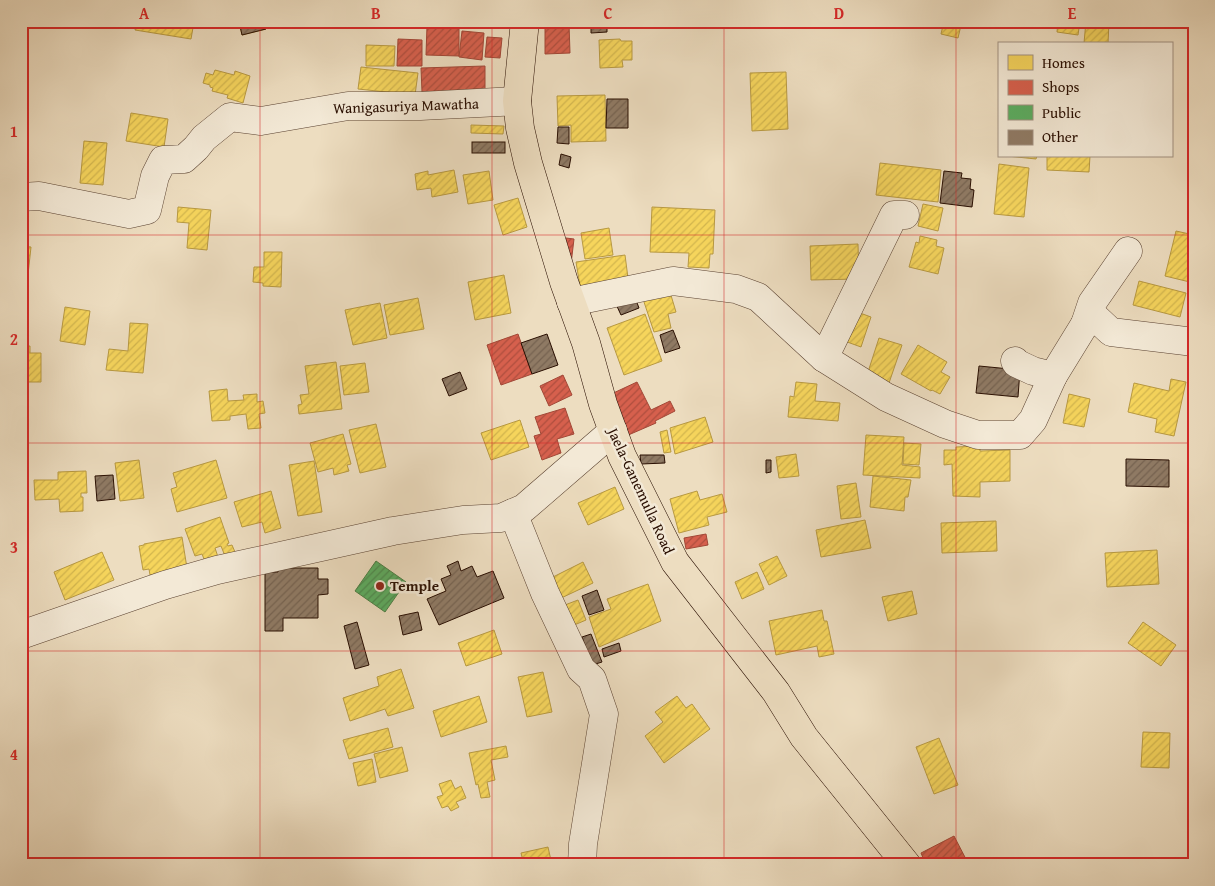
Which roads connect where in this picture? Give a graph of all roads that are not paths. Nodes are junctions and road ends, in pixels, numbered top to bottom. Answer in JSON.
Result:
{"nodes":[{"id":1,"x":525,"y":21,"type":"edge"},
{"id":2,"x":517,"y":102,"type":"junction"},
{"id":3,"x":21,"y":197,"type":"edge"},
{"id":4,"x":906,"y":215,"type":"dead end"},
{"id":5,"x":1128,"y":251,"type":"dead end"},
{"id":6,"x":571,"y":302,"type":"junction"},
{"id":7,"x":1084,"y":324,"type":"junction"},
{"id":8,"x":1194,"y":342,"type":"edge"},
{"id":9,"x":824,"y":358,"type":"junction"},
{"id":10,"x":1015,"y":361,"type":"dead end"},
{"id":11,"x":1053,"y":376,"type":"junction"},
{"id":12,"x":613,"y":431,"type":"junction"},
{"id":13,"x":513,"y":512,"type":"junction"},
{"id":14,"x":21,"y":635,"type":"edge"},
{"id":15,"x":582,"y":865,"type":"edge"},
{"id":16,"x":907,"y":865,"type":"edge"}],
"edges":[{"from":1,"to":2,"type":"main road","name":"Jaela-Ganemulla Road"},
{"from":2,"to":3,"type":"street","name":"Wanigasuriya Mawatha"},
{"from":2,"to":6,"type":"main road","name":"Jaela-Ganemulla Road"},
{"from":4,"to":9,"type":"street"},
{"from":5,"to":7,"type":"street"},
{"from":6,"to":9,"type":"street"},
{"from":6,"to":12,"type":"main road","name":"Jaela-Ganemulla Road"},
{"from":7,"to":8,"type":"street"},
{"from":7,"to":11,"type":"street"},
{"from":9,"to":11,"type":"street"},
{"from":10,"to":11,"type":"street"},
{"from":12,"to":13,"type":"street"},
{"from":12,"to":16,"type":"main road","name":"Jaela-Ganemulla Road"},
{"from":13,"to":14,"type":"street"},
{"from":13,"to":15,"type":"street"}]}
